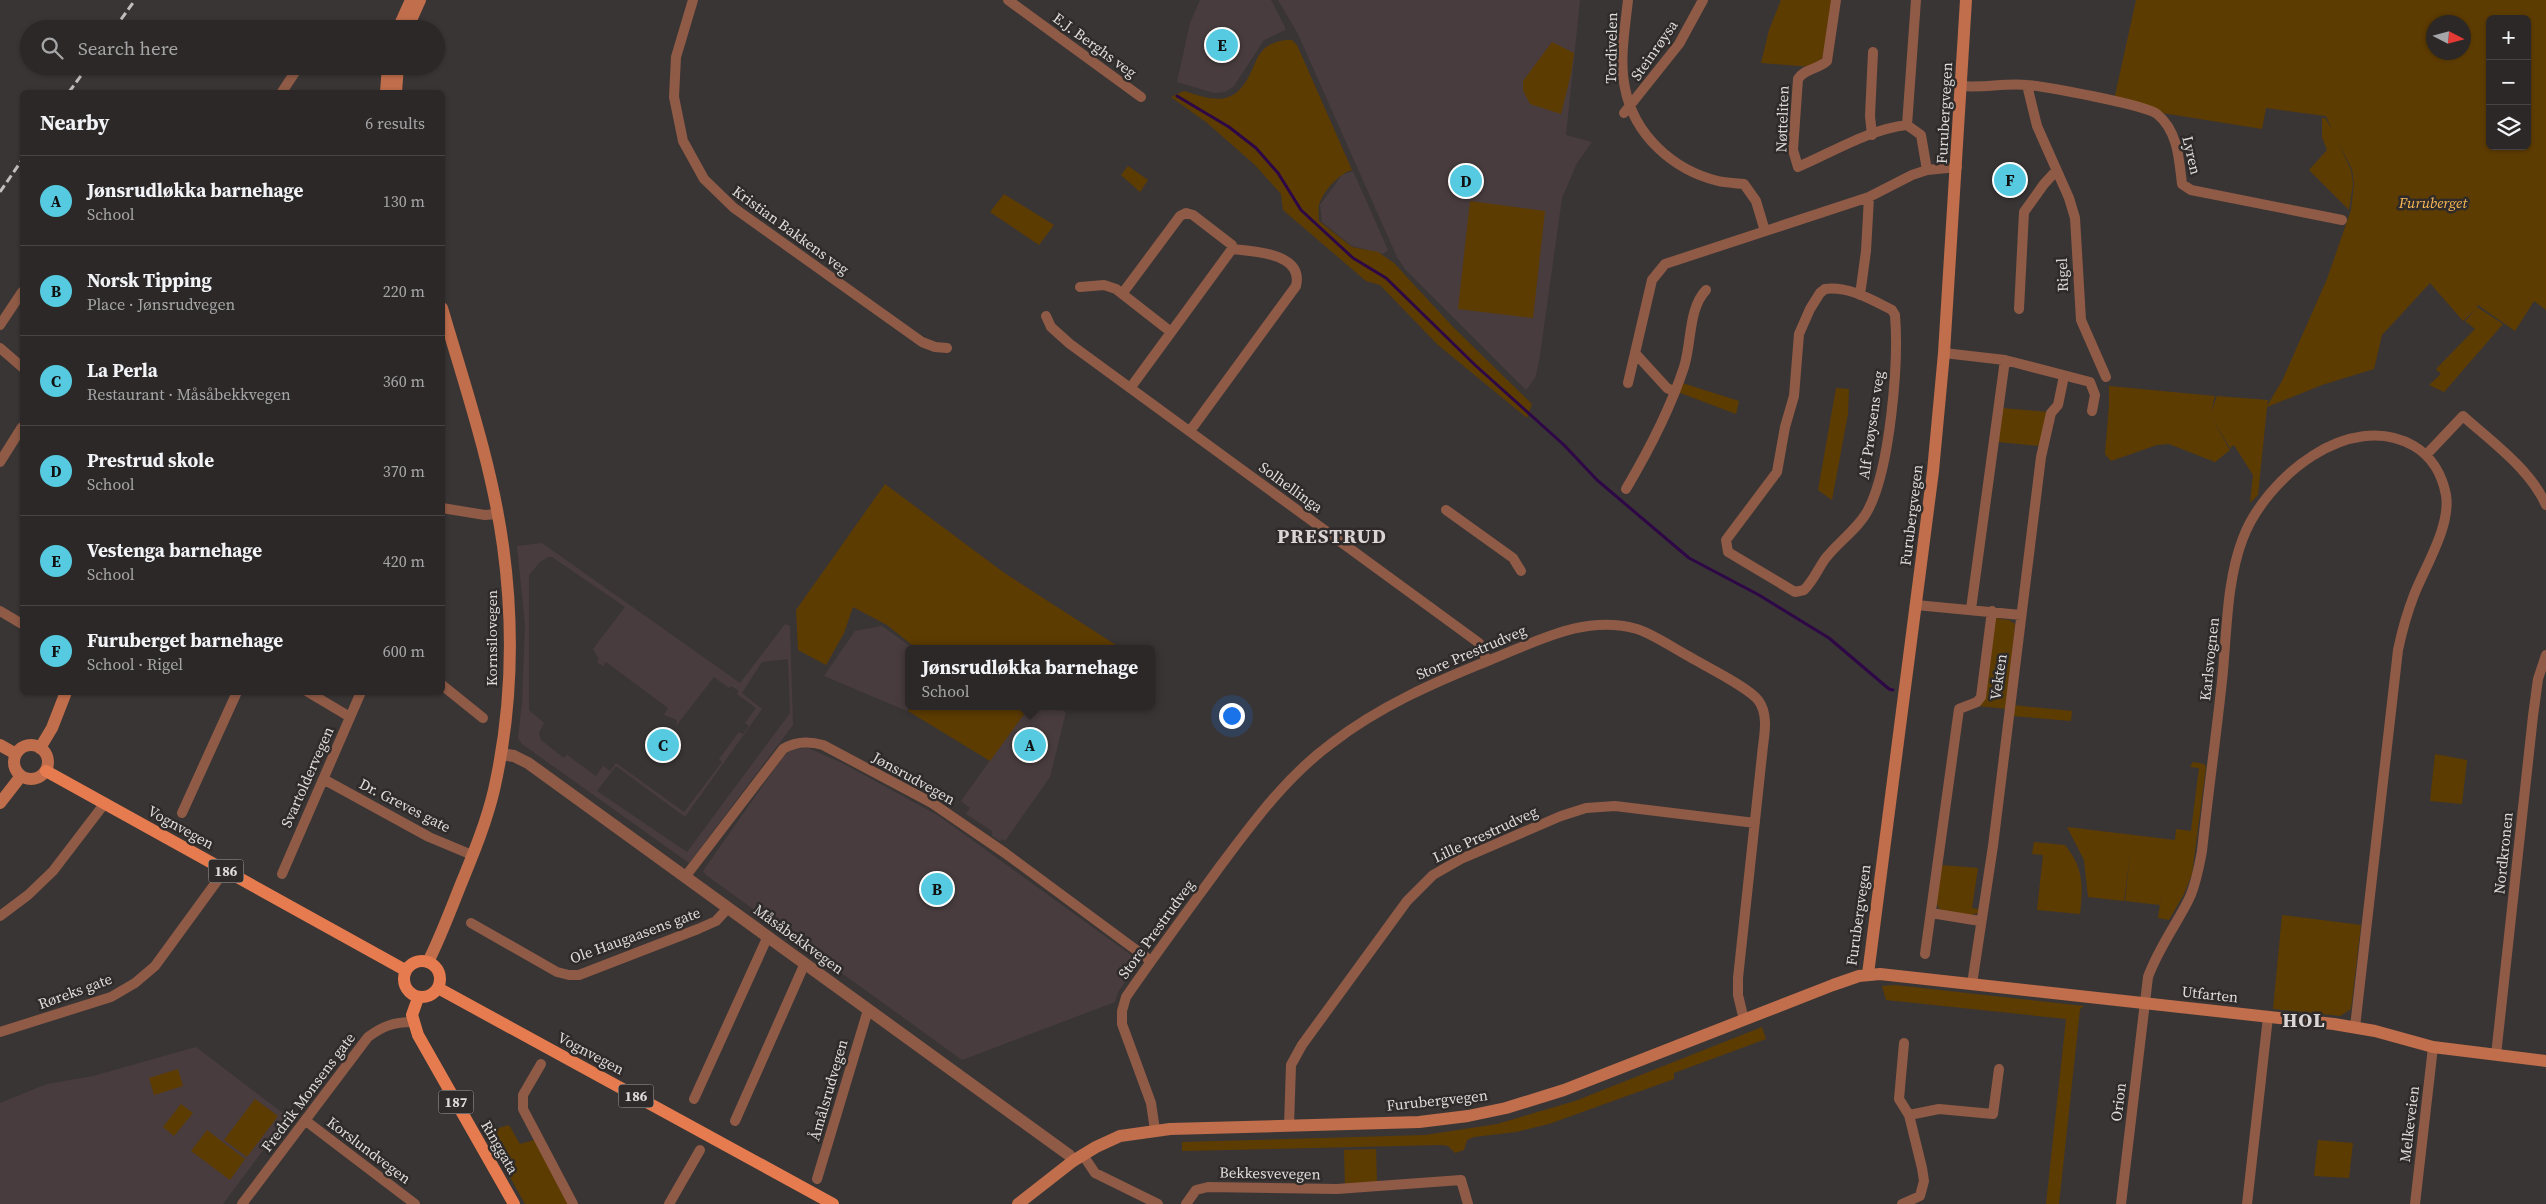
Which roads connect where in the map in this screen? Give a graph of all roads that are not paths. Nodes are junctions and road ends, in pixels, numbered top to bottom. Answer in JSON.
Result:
{"nodes":[{"id":1,"x":410,"y":0,"type":"edge"},
{"id":2,"x":420,"y":0,"type":"edge"},
{"id":3,"x":693,"y":0,"type":"edge"},
{"id":4,"x":1008,"y":0,"type":"edge"},
{"id":5,"x":1628,"y":0,"type":"edge"},
{"id":6,"x":1703,"y":0,"type":"edge"},
{"id":7,"x":1836,"y":0,"type":"edge"},
{"id":8,"x":1916,"y":0,"type":"edge"},
{"id":9,"x":1966,"y":0,"type":"edge"},
{"id":10,"x":402,"y":20,"type":"edge"},
{"id":11,"x":411,"y":20,"type":"edge"},
{"id":12,"x":1873,"y":52,"type":"dead end"},
{"id":13,"x":293,"y":75,"type":"edge"},
{"id":14,"x":387,"y":75,"type":"edge"},
{"id":15,"x":397,"y":75,"type":"edge"},
{"id":16,"x":2027,"y":85,"type":"junction"},
{"id":17,"x":1962,"y":86,"type":"junction"},
{"id":18,"x":283,"y":90,"type":"edge"},
{"id":19,"x":386,"y":90,"type":"edge"},
{"id":20,"x":396,"y":90,"type":"edge"},
{"id":21,"x":1141,"y":97,"type":"dead end"},
{"id":22,"x":1627,"y":110,"type":"junction"},
{"id":23,"x":1907,"y":126,"type":"junction"},
{"id":24,"x":1872,"y":135,"type":"junction"},
{"id":25,"x":1957,"y":168,"type":"junction"},
{"id":26,"x":1927,"y":170,"type":"junction"},
{"id":27,"x":2056,"y":171,"type":"junction"},
{"id":28,"x":1869,"y":197,"type":"junction"},
{"id":29,"x":2342,"y":220,"type":"dead end"},
{"id":30,"x":1766,"y":231,"type":"junction"},
{"id":31,"x":1232,"y":249,"type":"junction"},
{"id":32,"x":1080,"y":288,"type":"dead end"},
{"id":33,"x":1706,"y":290,"type":"dead end"},
{"id":34,"x":1122,"y":294,"type":"junction"},
{"id":35,"x":20,"y":295,"type":"edge"},
{"id":36,"x":1860,"y":295,"type":"junction"},
{"id":37,"x":2019,"y":308,"type":"dead end"},
{"id":38,"x":1046,"y":316,"type":"dead end"},
{"id":39,"x":445,"y":319,"type":"edge"},
{"id":40,"x":0,"y":325,"type":"edge"},
{"id":41,"x":1170,"y":332,"type":"junction"},
{"id":42,"x":0,"y":348,"type":"edge"},
{"id":43,"x":947,"y":348,"type":"dead end"},
{"id":44,"x":1636,"y":353,"type":"junction"},
{"id":45,"x":1944,"y":353,"type":"junction"},
{"id":46,"x":2005,"y":360,"type":"junction"},
{"id":47,"x":20,"y":364,"type":"edge"},
{"id":48,"x":2064,"y":376,"type":"junction"},
{"id":49,"x":2106,"y":377,"type":"dead end"},
{"id":50,"x":1628,"y":383,"type":"dead end"},
{"id":51,"x":1131,"y":387,"type":"junction"},
{"id":52,"x":1675,"y":392,"type":"junction"},
{"id":53,"x":2092,"y":412,"type":"dead end"},
{"id":54,"x":20,"y":430,"type":"edge"},
{"id":55,"x":1190,"y":431,"type":"junction"},
{"id":56,"x":2427,"y":454,"type":"junction"},
{"id":57,"x":0,"y":462,"type":"edge"},
{"id":58,"x":1626,"y":489,"type":"dead end"},
{"id":59,"x":2546,"y":505,"type":"edge"},
{"id":60,"x":445,"y":509,"type":"edge"},
{"id":61,"x":1446,"y":510,"type":"dead end"},
{"id":62,"x":497,"y":514,"type":"junction"},
{"id":63,"x":1521,"y":570,"type":"dead end"},
{"id":64,"x":1916,"y":605,"type":"junction"},
{"id":65,"x":1971,"y":609,"type":"junction"},
{"id":66,"x":0,"y":611,"type":"edge"},
{"id":67,"x":1992,"y":611,"type":"junction"},
{"id":68,"x":2022,"y":615,"type":"junction"},
{"id":69,"x":20,"y":623,"type":"edge"},
{"id":70,"x":2546,"y":654,"type":"edge"},
{"id":71,"x":1487,"y":661,"type":"junction"},
{"id":72,"x":445,"y":687,"type":"edge"},
{"id":73,"x":65,"y":695,"type":"edge"},
{"id":74,"x":235,"y":695,"type":"edge"},
{"id":75,"x":313,"y":695,"type":"edge"},
{"id":76,"x":360,"y":695,"type":"edge"},
{"id":77,"x":350,"y":717,"type":"junction"},
{"id":78,"x":483,"y":718,"type":"dead end"},
{"id":79,"x":0,"y":745,"type":"edge"},
{"id":80,"x":40,"y":748,"type":"junction"},
{"id":81,"x":16,"y":754,"type":"junction"},
{"id":82,"x":501,"y":754,"type":"junction"},
{"id":83,"x":46,"y":771,"type":"junction"},
{"id":84,"x":21,"y":776,"type":"junction"},
{"id":85,"x":325,"y":780,"type":"junction"},
{"id":86,"x":0,"y":803,"type":"edge"},
{"id":87,"x":105,"y":803,"type":"junction"},
{"id":88,"x":182,"y":813,"type":"dead end"},
{"id":89,"x":1755,"y":823,"type":"junction"},
{"id":90,"x":472,"y":855,"type":"junction"},
{"id":91,"x":225,"y":870,"type":"junction"},
{"id":92,"x":282,"y":874,"type":"dead end"},
{"id":93,"x":685,"y":877,"type":"junction"},
{"id":94,"x":728,"y":908,"type":"junction"},
{"id":95,"x":1931,"y":913,"type":"junction"},
{"id":96,"x":0,"y":916,"type":"edge"},
{"id":97,"x":1980,"y":921,"type":"junction"},
{"id":98,"x":471,"y":922,"type":"dead end"},
{"id":99,"x":768,"y":936,"type":"junction"},
{"id":100,"x":1925,"y":954,"type":"dead end"},
{"id":101,"x":1151,"y":961,"type":"junction"},
{"id":102,"x":428,"y":962,"type":"junction"},
{"id":103,"x":805,"y":963,"type":"junction"},
{"id":104,"x":406,"y":970,"type":"junction"},
{"id":105,"x":1868,"y":974,"type":"junction"},
{"id":106,"x":1972,"y":984,"type":"junction"},
{"id":107,"x":438,"y":988,"type":"junction"},
{"id":108,"x":418,"y":998,"type":"junction"},
{"id":109,"x":2145,"y":1003,"type":"junction"},
{"id":110,"x":868,"y":1010,"type":"junction"},
{"id":111,"x":2268,"y":1017,"type":"junction"},
{"id":112,"x":1744,"y":1020,"type":"junction"},
{"id":113,"x":412,"y":1022,"type":"junction"},
{"id":114,"x":2355,"y":1027,"type":"junction"},
{"id":115,"x":0,"y":1032,"type":"edge"},
{"id":116,"x":1904,"y":1043,"type":"dead end"},
{"id":117,"x":2433,"y":1048,"type":"junction"},
{"id":118,"x":2496,"y":1055,"type":"junction"},
{"id":119,"x":2546,"y":1061,"type":"edge"},
{"id":120,"x":541,"y":1064,"type":"dead end"},
{"id":121,"x":1999,"y":1069,"type":"dead end"},
{"id":122,"x":694,"y":1099,"type":"dead end"},
{"id":123,"x":1909,"y":1115,"type":"junction"},
{"id":124,"x":306,"y":1121,"type":"junction"},
{"id":125,"x":735,"y":1121,"type":"dead end"},
{"id":126,"x":1289,"y":1126,"type":"junction"},
{"id":127,"x":1155,"y":1130,"type":"junction"},
{"id":128,"x":700,"y":1150,"type":"dead end"},
{"id":129,"x":1078,"y":1158,"type":"junction"},
{"id":130,"x":817,"y":1179,"type":"dead end"},
{"id":131,"x":242,"y":1204,"type":"edge"},
{"id":132,"x":415,"y":1204,"type":"edge"},
{"id":133,"x":514,"y":1204,"type":"edge"},
{"id":134,"x":573,"y":1204,"type":"edge"},
{"id":135,"x":669,"y":1204,"type":"edge"},
{"id":136,"x":833,"y":1204,"type":"edge"},
{"id":137,"x":1018,"y":1204,"type":"edge"},
{"id":138,"x":1158,"y":1204,"type":"edge"},
{"id":139,"x":1186,"y":1204,"type":"edge"},
{"id":140,"x":1468,"y":1204,"type":"edge"},
{"id":141,"x":1902,"y":1204,"type":"edge"},
{"id":142,"x":2121,"y":1204,"type":"edge"},
{"id":143,"x":2247,"y":1204,"type":"edge"},
{"id":144,"x":2415,"y":1204,"type":"edge"}],
"edges":[{"from":1,"to":10,"type":"main road"},
{"from":2,"to":11,"type":"main road"},
{"from":3,"to":43,"type":"street","name":"Kristian Bakkens veg"},
{"from":4,"to":21,"type":"street","name":"E.J. Berghs veg"},
{"from":5,"to":22,"type":"street","name":"Tordivelen"},
{"from":6,"to":22,"type":"street","name":"Steinrøysa"},
{"from":7,"to":24,"type":"street","name":"Nøtteliten"},
{"from":8,"to":23,"type":"street"},
{"from":9,"to":17,"type":"main road","name":"Furubergvegen"},
{"from":12,"to":24,"type":"street"},
{"from":13,"to":18,"type":"street"},
{"from":14,"to":19,"type":"main road"},
{"from":15,"to":20,"type":"main road"},
{"from":16,"to":17,"type":"street","name":"Lyren"},
{"from":16,"to":27,"type":"street","name":"Rigel"},
{"from":16,"to":29,"type":"street","name":"Lyren"},
{"from":17,"to":25,"type":"main road","name":"Furubergvegen"},
{"from":22,"to":30,"type":"street","name":"Tordivelen"},
{"from":23,"to":24,"type":"street"},
{"from":23,"to":26,"type":"street"},
{"from":25,"to":26,"type":"street"},
{"from":25,"to":45,"type":"main road","name":"Furubergvegen"},
{"from":26,"to":28,"type":"street"},
{"from":27,"to":37,"type":"street"},
{"from":27,"to":49,"type":"street","name":"Rigel"},
{"from":28,"to":30,"type":"street"},
{"from":28,"to":36,"type":"street"},
{"from":30,"to":44,"type":"street"},
{"from":31,"to":34,"type":"street"},
{"from":31,"to":41,"type":"street"},
{"from":31,"to":55,"type":"street"},
{"from":32,"to":34,"type":"street"},
{"from":33,"to":52,"type":"street"},
{"from":34,"to":41,"type":"street"},
{"from":35,"to":40,"type":"street"},
{"from":36,"to":36,"type":"street","name":"Alf Prøysens veg"},
{"from":38,"to":51,"type":"street","name":"Solhellinga"},
{"from":39,"to":62,"type":"main road","name":"Kornsilovegen"},
{"from":41,"to":51,"type":"street"},
{"from":42,"to":47,"type":"street"},
{"from":44,"to":50,"type":"street"},
{"from":44,"to":52,"type":"street"},
{"from":45,"to":46,"type":"street"},
{"from":45,"to":64,"type":"main road","name":"Furubergvegen"},
{"from":46,"to":48,"type":"street"},
{"from":46,"to":65,"type":"street"},
{"from":48,"to":53,"type":"street"},
{"from":48,"to":68,"type":"street","name":"Vekten"},
{"from":51,"to":55,"type":"street","name":"Solhellinga"},
{"from":52,"to":58,"type":"street"},
{"from":54,"to":57,"type":"street"},
{"from":55,"to":71,"type":"street","name":"Solhellinga"},
{"from":56,"to":59,"type":"street"},
{"from":56,"to":109,"type":"street","name":"Karlsvognen"},
{"from":56,"to":114,"type":"street"},
{"from":60,"to":62,"type":"street"},
{"from":61,"to":63,"type":"street"},
{"from":62,"to":82,"type":"main road","name":"Kornsilovegen"},
{"from":64,"to":65,"type":"street"},
{"from":64,"to":105,"type":"main road","name":"Furubergvegen"},
{"from":65,"to":67,"type":"street"},
{"from":66,"to":69,"type":"street"},
{"from":67,"to":68,"type":"street"},
{"from":67,"to":95,"type":"street"},
{"from":68,"to":97,"type":"street","name":"Vekten"},
{"from":70,"to":118,"type":"street","name":"Nordkronen"},
{"from":71,"to":89,"type":"street","name":"Store Prestrudveg"},
{"from":71,"to":101,"type":"street","name":"Store Prestrudveg"},
{"from":72,"to":78,"type":"street"},
{"from":73,"to":80,"type":"main road"},
{"from":74,"to":88,"type":"street"},
{"from":75,"to":77,"type":"street"},
{"from":76,"to":77,"type":"street","name":"Svartoldervegen"},
{"from":77,"to":85,"type":"street","name":"Svartoldervegen"},
{"from":79,"to":81,"type":"main road"},
{"from":80,"to":81,"type":"main road"},
{"from":80,"to":83,"type":"main road"},
{"from":81,"to":84,"type":"main road"},
{"from":82,"to":90,"type":"main road","name":"Kornsilovegen"},
{"from":82,"to":93,"type":"street","name":"Måsåbekkvegen"},
{"from":83,"to":84,"type":"main road"},
{"from":83,"to":87,"type":"main road","name":"Vognvegen","number":"186"},
{"from":84,"to":86,"type":"main road"},
{"from":85,"to":90,"type":"street","name":"Dr. Greves gate"},
{"from":85,"to":92,"type":"street","name":"Svartoldervegen"},
{"from":87,"to":91,"type":"main road","name":"Vognvegen","number":"186"},
{"from":87,"to":96,"type":"street"},
{"from":89,"to":112,"type":"street","name":"Store Prestrudveg"},
{"from":89,"to":126,"type":"street","name":"Lille Prestrudveg"},
{"from":90,"to":102,"type":"main road","name":"Kornsilovegen"},
{"from":91,"to":104,"type":"main road","name":"Vognvegen","number":"186"},
{"from":91,"to":115,"type":"street","name":"Røreks gate"},
{"from":93,"to":94,"type":"street","name":"Måsåbekkvegen"},
{"from":93,"to":101,"type":"street","name":"Jønsrudvegen"},
{"from":94,"to":98,"type":"street","name":"Ole Haugaasens gate"},
{"from":94,"to":99,"type":"street","name":"Måsåbekkvegen"},
{"from":95,"to":97,"type":"street"},
{"from":95,"to":100,"type":"street"},
{"from":97,"to":106,"type":"street","name":"Vekten"},
{"from":99,"to":103,"type":"street","name":"Måsåbekkvegen"},
{"from":99,"to":122,"type":"street"},
{"from":101,"to":127,"type":"street","name":"Store Prestrudveg"},
{"from":102,"to":104,"type":"main road"},
{"from":102,"to":107,"type":"main road"},
{"from":103,"to":110,"type":"street","name":"Måsåbekkvegen"},
{"from":103,"to":125,"type":"street"},
{"from":104,"to":108,"type":"main road"},
{"from":105,"to":106,"type":"main road","name":"Utfarten"},
{"from":105,"to":112,"type":"main road","name":"Furubergvegen"},
{"from":106,"to":109,"type":"main road","name":"Utfarten"},
{"from":107,"to":108,"type":"main road"},
{"from":107,"to":136,"type":"main road","name":"Vognvegen","number":"186"},
{"from":108,"to":113,"type":"main road"},
{"from":109,"to":111,"type":"main road","name":"Utfarten"},
{"from":109,"to":142,"type":"street","name":"Orion"},
{"from":110,"to":129,"type":"street","name":"Måsåbekkvegen"},
{"from":110,"to":130,"type":"street","name":"Åmålsrudvegen"},
{"from":111,"to":114,"type":"main road","name":"Utfarten"},
{"from":111,"to":143,"type":"street"},
{"from":112,"to":126,"type":"main road","name":"Furubergvegen"},
{"from":113,"to":124,"type":"street","name":"Fredrik Monsens gate"},
{"from":113,"to":133,"type":"main road","name":"Ringgata","number":"187"},
{"from":114,"to":117,"type":"main road","name":"Utfarten"},
{"from":116,"to":123,"type":"street"},
{"from":117,"to":118,"type":"main road","name":"Utfarten"},
{"from":117,"to":144,"type":"street","name":"Melkeveien"},
{"from":118,"to":119,"type":"main road","name":"Utfarten"},
{"from":120,"to":134,"type":"street"},
{"from":121,"to":123,"type":"street"},
{"from":123,"to":141,"type":"street"},
{"from":124,"to":131,"type":"street","name":"Fredrik Monsens gate"},
{"from":124,"to":132,"type":"street","name":"Korslundvegen"},
{"from":126,"to":127,"type":"main road","name":"Furubergvegen"},
{"from":127,"to":129,"type":"main road","name":"Furubergvegen"},
{"from":128,"to":135,"type":"street"},
{"from":129,"to":137,"type":"main road","name":"Furubergvegen"},
{"from":129,"to":138,"type":"street"},
{"from":139,"to":140,"type":"street","name":"Bekkesvevegen"}]}
